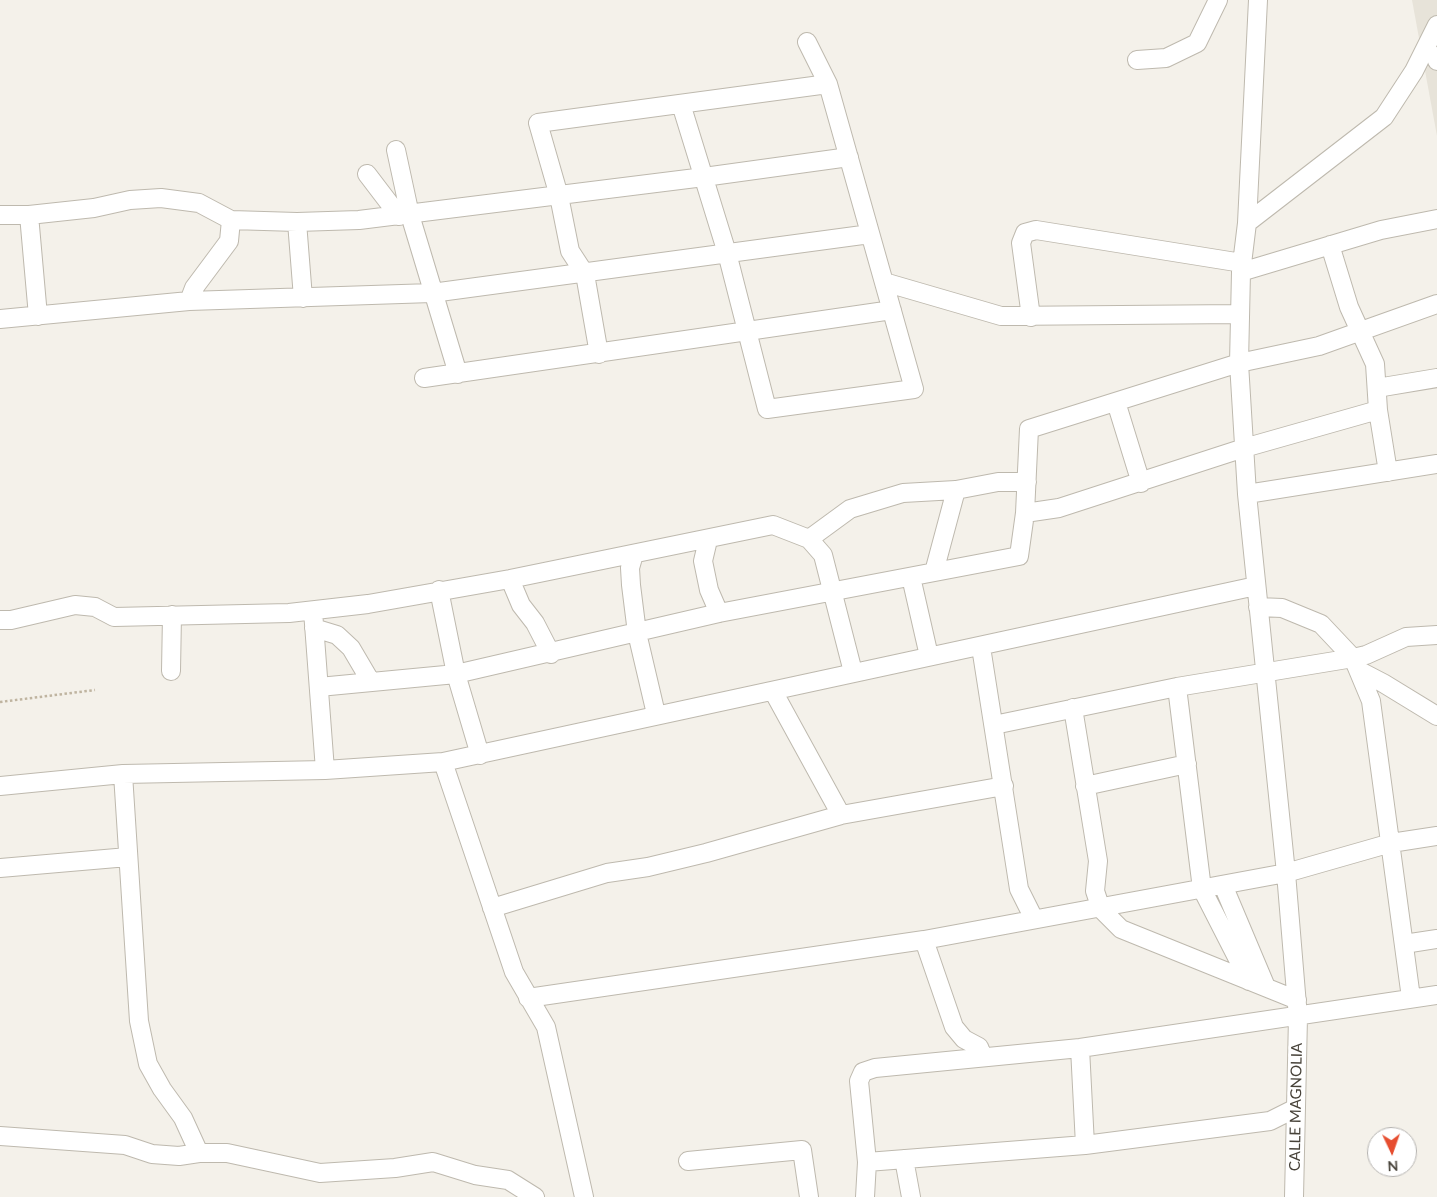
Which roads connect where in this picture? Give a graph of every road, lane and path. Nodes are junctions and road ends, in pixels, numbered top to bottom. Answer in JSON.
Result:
{"nodes":[{"id":1,"x":1218,"y":0,"type":"edge"},
{"id":2,"x":1258,"y":0,"type":"edge"},
{"id":3,"x":1437,"y":25,"type":"edge"},
{"id":4,"x":807,"y":42,"type":"dead end"},
{"id":5,"x":1437,"y":56,"type":"edge"},
{"id":6,"x":1137,"y":60,"type":"dead end"},
{"id":7,"x":1437,"y":61,"type":"edge"},
{"id":8,"x":828,"y":84,"type":"junction"},
{"id":9,"x":681,"y":104,"type":"junction"},
{"id":10,"x":396,"y":150,"type":"dead end"},
{"id":11,"x":848,"y":157,"type":"junction"},
{"id":12,"x":367,"y":174,"type":"dead end"},
{"id":13,"x":704,"y":177,"type":"junction"},
{"id":14,"x":559,"y":196,"type":"junction"},
{"id":15,"x":0,"y":215,"type":"edge"},
{"id":16,"x":29,"y":215,"type":"junction"},
{"id":17,"x":405,"y":215,"type":"junction"},
{"id":18,"x":1437,"y":219,"type":"edge"},
{"id":19,"x":231,"y":220,"type":"junction"},
{"id":20,"x":297,"y":222,"type":"junction"},
{"id":21,"x":1247,"y":223,"type":"junction"},
{"id":22,"x":870,"y":234,"type":"junction"},
{"id":23,"x":1330,"y":245,"type":"junction"},
{"id":24,"x":727,"y":253,"type":"junction"},
{"id":25,"x":1242,"y":268,"type":"junction"},
{"id":26,"x":585,"y":274,"type":"junction"},
{"id":27,"x":884,"y":282,"type":"junction"},
{"id":28,"x":432,"y":293,"type":"junction"},
{"id":29,"x":303,"y":298,"type":"junction"},
{"id":30,"x":189,"y":301,"type":"junction"},
{"id":31,"x":1437,"y":304,"type":"edge"},
{"id":32,"x":892,"y":310,"type":"junction"},
{"id":33,"x":1240,"y":314,"type":"junction"},
{"id":34,"x":38,"y":316,"type":"junction"},
{"id":35,"x":1031,"y":318,"type":"junction"},
{"id":36,"x":0,"y":319,"type":"edge"},
{"id":37,"x":1360,"y":331,"type":"junction"},
{"id":38,"x":748,"y":332,"type":"junction"},
{"id":39,"x":600,"y":354,"type":"junction"},
{"id":40,"x":1239,"y":364,"type":"junction"},
{"id":41,"x":458,"y":374,"type":"junction"},
{"id":42,"x":424,"y":378,"type":"dead end"},
{"id":43,"x":1437,"y":378,"type":"edge"},
{"id":44,"x":1377,"y":388,"type":"junction"},
{"id":45,"x":1116,"y":402,"type":"junction"},
{"id":46,"x":1378,"y":410,"type":"junction"},
{"id":47,"x":1244,"y":448,"type":"junction"},
{"id":48,"x":1437,"y":464,"type":"edge"},
{"id":49,"x":1388,"y":472,"type":"junction"},
{"id":50,"x":1026,"y":482,"type":"junction"},
{"id":51,"x":1141,"y":483,"type":"junction"},
{"id":52,"x":956,"y":490,"type":"junction"},
{"id":53,"x":1247,"y":494,"type":"junction"},
{"id":54,"x":1025,"y":513,"type":"junction"},
{"id":55,"x":809,"y":539,"type":"junction"},
{"id":56,"x":708,"y":540,"type":"junction"},
{"id":57,"x":634,"y":554,"type":"junction"},
{"id":58,"x":934,"y":572,"type":"junction"},
{"id":59,"x":911,"y":577,"type":"junction"},
{"id":60,"x":510,"y":579,"type":"junction"},
{"id":61,"x":1256,"y":586,"type":"junction"},
{"id":62,"x":439,"y":590,"type":"junction"},
{"id":63,"x":834,"y":592,"type":"junction"},
{"id":64,"x":1258,"y":607,"type":"junction"},
{"id":65,"x":719,"y":613,"type":"junction"},
{"id":66,"x":172,"y":615,"type":"junction"},
{"id":67,"x":313,"y":619,"type":"junction"},
{"id":68,"x":0,"y":620,"type":"edge"},
{"id":69,"x":637,"y":633,"type":"junction"},
{"id":70,"x":1437,"y":635,"type":"edge"},
{"id":71,"x":981,"y":647,"type":"junction"},
{"id":72,"x":551,"y":654,"type":"junction"},
{"id":73,"x":929,"y":656,"type":"junction"},
{"id":74,"x":1355,"y":664,"type":"junction"},
{"id":75,"x":171,"y":671,"type":"dead end"},
{"id":76,"x":853,"y":672,"type":"junction"},
{"id":77,"x":456,"y":674,"type":"junction"},
{"id":78,"x":1265,"y":674,"type":"junction"},
{"id":79,"x":370,"y":682,"type":"junction"},
{"id":80,"x":319,"y":687,"type":"junction"},
{"id":81,"x":1177,"y":687,"type":"junction"},
{"id":82,"x":95,"y":690,"type":"dead end"},
{"id":83,"x":773,"y":691,"type":"junction"},
{"id":84,"x":0,"y":702,"type":"edge"},
{"id":85,"x":1073,"y":708,"type":"junction"},
{"id":86,"x":656,"y":714,"type":"junction"},
{"id":87,"x":1437,"y":716,"type":"edge"},
{"id":88,"x":994,"y":725,"type":"junction"},
{"id":89,"x":480,"y":755,"type":"junction"},
{"id":90,"x":443,"y":762,"type":"junction"},
{"id":91,"x":1187,"y":764,"type":"junction"},
{"id":92,"x":325,"y":770,"type":"junction"},
{"id":93,"x":123,"y":774,"type":"junction"},
{"id":94,"x":0,"y":786,"type":"edge"},
{"id":95,"x":1004,"y":786,"type":"junction"},
{"id":96,"x":1085,"y":786,"type":"junction"},
{"id":97,"x":841,"y":816,"type":"junction"},
{"id":98,"x":1437,"y":836,"type":"edge"},
{"id":99,"x":1391,"y":843,"type":"junction"},
{"id":100,"x":128,"y":857,"type":"junction"},
{"id":101,"x":0,"y":868,"type":"edge"},
{"id":102,"x":1286,"y":873,"type":"junction"},
{"id":103,"x":1224,"y":885,"type":"junction"},
{"id":104,"x":1202,"y":889,"type":"junction"},
{"id":105,"x":492,"y":908,"type":"junction"},
{"id":106,"x":1101,"y":909,"type":"junction"},
{"id":107,"x":1034,"y":920,"type":"junction"},
{"id":108,"x":924,"y":940,"type":"junction"},
{"id":109,"x":1437,"y":940,"type":"edge"},
{"id":110,"x":1404,"y":944,"type":"junction"},
{"id":111,"x":1249,"y":981,"type":"junction"},
{"id":112,"x":1266,"y":987,"type":"junction"},
{"id":113,"x":1437,"y":995,"type":"edge"},
{"id":114,"x":528,"y":998,"type":"junction"},
{"id":115,"x":1411,"y":998,"type":"junction"},
{"id":116,"x":1297,"y":1000,"type":"junction"},
{"id":117,"x":1298,"y":1018,"type":"junction"},
{"id":118,"x":1080,"y":1048,"type":"junction"},
{"id":119,"x":983,"y":1057,"type":"junction"},
{"id":120,"x":1296,"y":1108,"type":"junction"},
{"id":121,"x":0,"y":1136,"type":"edge"},
{"id":122,"x":1085,"y":1145,"type":"junction"},
{"id":123,"x":199,"y":1153,"type":"junction"},
{"id":124,"x":904,"y":1159,"type":"junction"},
{"id":125,"x":688,"y":1161,"type":"dead end"},
{"id":126,"x":867,"y":1162,"type":"junction"},
{"id":127,"x":535,"y":1197,"type":"edge"},
{"id":128,"x":584,"y":1197,"type":"edge"},
{"id":129,"x":808,"y":1197,"type":"edge"},
{"id":130,"x":865,"y":1197,"type":"edge"},
{"id":131,"x":911,"y":1197,"type":"edge"},
{"id":132,"x":1294,"y":1197,"type":"edge"}],
"edges":[{"from":1,"to":6,"type":"street"},
{"from":2,"to":21,"type":"street","name":"CALLE MAGNOLIA"},
{"from":3,"to":21,"type":"street"},
{"from":4,"to":8,"type":"street"},
{"from":5,"to":7,"type":"street"},
{"from":8,"to":9,"type":"street"},
{"from":8,"to":11,"type":"street"},
{"from":9,"to":13,"type":"street"},
{"from":9,"to":14,"type":"street"},
{"from":10,"to":17,"type":"street"},
{"from":11,"to":13,"type":"street"},
{"from":11,"to":22,"type":"street"},
{"from":12,"to":17,"type":"street"},
{"from":13,"to":14,"type":"street"},
{"from":13,"to":24,"type":"street"},
{"from":14,"to":17,"type":"street"},
{"from":14,"to":26,"type":"street"},
{"from":15,"to":16,"type":"street"},
{"from":16,"to":19,"type":"street"},
{"from":16,"to":34,"type":"street"},
{"from":17,"to":20,"type":"street"},
{"from":17,"to":28,"type":"street"},
{"from":18,"to":23,"type":"street"},
{"from":19,"to":20,"type":"street"},
{"from":19,"to":30,"type":"street"},
{"from":20,"to":29,"type":"street"},
{"from":21,"to":25,"type":"street","name":"CALLE MAGNOLIA"},
{"from":22,"to":24,"type":"street"},
{"from":22,"to":27,"type":"street"},
{"from":23,"to":25,"type":"street"},
{"from":23,"to":37,"type":"street"},
{"from":24,"to":26,"type":"street"},
{"from":24,"to":38,"type":"street"},
{"from":25,"to":33,"type":"street","name":"CALLE MAGNOLIA"},
{"from":25,"to":35,"type":"street"},
{"from":26,"to":28,"type":"street"},
{"from":26,"to":39,"type":"street"},
{"from":27,"to":32,"type":"street"},
{"from":27,"to":35,"type":"street"},
{"from":28,"to":29,"type":"street"},
{"from":28,"to":41,"type":"street"},
{"from":29,"to":30,"type":"street"},
{"from":30,"to":34,"type":"street"},
{"from":31,"to":37,"type":"street"},
{"from":32,"to":38,"type":"street"},
{"from":32,"to":38,"type":"street"},
{"from":33,"to":35,"type":"street"},
{"from":33,"to":40,"type":"street","name":"CALLE MAGNOLIA"},
{"from":34,"to":36,"type":"street"},
{"from":37,"to":40,"type":"street"},
{"from":37,"to":44,"type":"street"},
{"from":38,"to":39,"type":"street"},
{"from":39,"to":41,"type":"street"},
{"from":40,"to":45,"type":"street"},
{"from":40,"to":47,"type":"street","name":"CALLE MAGNOLIA"},
{"from":41,"to":42,"type":"street"},
{"from":43,"to":44,"type":"street"},
{"from":44,"to":46,"type":"street"},
{"from":45,"to":50,"type":"street"},
{"from":45,"to":51,"type":"street"},
{"from":46,"to":47,"type":"street"},
{"from":46,"to":49,"type":"street"},
{"from":47,"to":51,"type":"street"},
{"from":47,"to":53,"type":"street","name":"CALLE MAGNOLIA"},
{"from":48,"to":49,"type":"street"},
{"from":49,"to":53,"type":"street"},
{"from":50,"to":52,"type":"street"},
{"from":50,"to":54,"type":"street"},
{"from":51,"to":54,"type":"street"},
{"from":52,"to":55,"type":"street"},
{"from":52,"to":58,"type":"street"},
{"from":53,"to":61,"type":"street","name":"CALLE MAGNOLIA"},
{"from":54,"to":58,"type":"street"},
{"from":55,"to":56,"type":"street"},
{"from":55,"to":63,"type":"street"},
{"from":56,"to":57,"type":"street"},
{"from":56,"to":65,"type":"street"},
{"from":57,"to":60,"type":"street"},
{"from":57,"to":69,"type":"street"},
{"from":58,"to":59,"type":"street"},
{"from":59,"to":63,"type":"street"},
{"from":59,"to":73,"type":"street"},
{"from":60,"to":62,"type":"street"},
{"from":60,"to":72,"type":"street"},
{"from":61,"to":64,"type":"street","name":"CALLE MAGNOLIA"},
{"from":61,"to":71,"type":"street"},
{"from":62,"to":67,"type":"street"},
{"from":62,"to":77,"type":"street"},
{"from":63,"to":65,"type":"street"},
{"from":63,"to":76,"type":"street"},
{"from":64,"to":74,"type":"street"},
{"from":64,"to":78,"type":"street","name":"CALLE MAGNOLIA"},
{"from":65,"to":69,"type":"street"},
{"from":66,"to":67,"type":"street"},
{"from":66,"to":68,"type":"street"},
{"from":66,"to":75,"type":"street"},
{"from":67,"to":79,"type":"street"},
{"from":67,"to":80,"type":"street"},
{"from":69,"to":72,"type":"street"},
{"from":69,"to":86,"type":"street"},
{"from":70,"to":74,"type":"street"},
{"from":71,"to":73,"type":"street"},
{"from":71,"to":88,"type":"street"},
{"from":72,"to":77,"type":"street"},
{"from":73,"to":76,"type":"street"},
{"from":74,"to":78,"type":"street"},
{"from":74,"to":87,"type":"street"},
{"from":74,"to":99,"type":"street"},
{"from":76,"to":83,"type":"street"},
{"from":77,"to":79,"type":"street"},
{"from":77,"to":89,"type":"street"},
{"from":78,"to":81,"type":"street"},
{"from":78,"to":102,"type":"street","name":"CALLE MAGNOLIA"},
{"from":79,"to":80,"type":"street"},
{"from":80,"to":92,"type":"street"},
{"from":81,"to":85,"type":"street"},
{"from":81,"to":91,"type":"street"},
{"from":82,"to":84,"type":"path"},
{"from":83,"to":86,"type":"street"},
{"from":83,"to":97,"type":"street"},
{"from":85,"to":88,"type":"street"},
{"from":85,"to":96,"type":"street"},
{"from":86,"to":89,"type":"street"},
{"from":88,"to":95,"type":"street"},
{"from":89,"to":90,"type":"street"},
{"from":90,"to":92,"type":"street"},
{"from":90,"to":105,"type":"street"},
{"from":91,"to":96,"type":"street"},
{"from":91,"to":104,"type":"street"},
{"from":92,"to":93,"type":"street"},
{"from":93,"to":94,"type":"street"},
{"from":93,"to":100,"type":"street"},
{"from":95,"to":97,"type":"street"},
{"from":95,"to":107,"type":"street"},
{"from":96,"to":106,"type":"street"},
{"from":97,"to":105,"type":"street"},
{"from":98,"to":99,"type":"street"},
{"from":99,"to":102,"type":"street"},
{"from":99,"to":110,"type":"street"},
{"from":100,"to":101,"type":"street"},
{"from":100,"to":123,"type":"street"},
{"from":102,"to":103,"type":"street"},
{"from":102,"to":116,"type":"street","name":"CALLE MAGNOLIA"},
{"from":103,"to":104,"type":"street"},
{"from":103,"to":112,"type":"street"},
{"from":104,"to":106,"type":"street"},
{"from":104,"to":111,"type":"street"},
{"from":105,"to":114,"type":"street"},
{"from":106,"to":107,"type":"street"},
{"from":106,"to":111,"type":"street"},
{"from":107,"to":108,"type":"street"},
{"from":108,"to":114,"type":"street"},
{"from":108,"to":119,"type":"street"},
{"from":109,"to":110,"type":"street"},
{"from":110,"to":115,"type":"street"},
{"from":111,"to":112,"type":"street"},
{"from":112,"to":116,"type":"street"},
{"from":113,"to":115,"type":"street"},
{"from":114,"to":128,"type":"street"},
{"from":115,"to":117,"type":"street"},
{"from":116,"to":117,"type":"street","name":"CALLE MAGNOLIA"},
{"from":117,"to":118,"type":"street"},
{"from":117,"to":120,"type":"street","name":"CALLE MAGNOLIA"},
{"from":118,"to":119,"type":"street"},
{"from":118,"to":122,"type":"street"},
{"from":119,"to":126,"type":"street"},
{"from":120,"to":122,"type":"street"},
{"from":120,"to":132,"type":"street","name":"CALLE MAGNOLIA"},
{"from":121,"to":123,"type":"street"},
{"from":122,"to":124,"type":"street"},
{"from":123,"to":127,"type":"street"},
{"from":124,"to":126,"type":"street"},
{"from":124,"to":131,"type":"street"},
{"from":125,"to":129,"type":"street"},
{"from":126,"to":130,"type":"street"}]}
